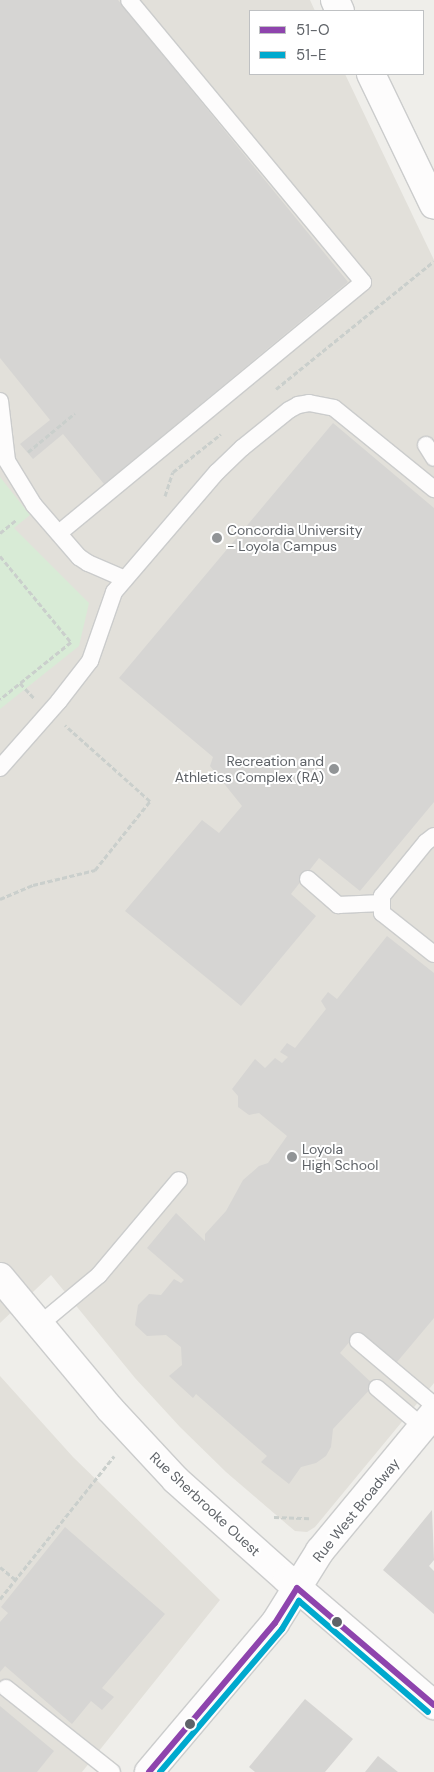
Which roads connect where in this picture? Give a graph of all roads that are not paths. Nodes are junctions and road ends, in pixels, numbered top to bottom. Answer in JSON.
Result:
{"nodes":[{"id":1,"x":129,"y":0,"type":"edge"},
{"id":2,"x":371,"y":75,"type":"edge"},
{"id":3,"x":434,"y":205,"type":"edge"},
{"id":4,"x":0,"y":402,"type":"edge"},
{"id":5,"x":434,"y":488,"type":"edge"},
{"id":6,"x":59,"y":533,"type":"junction"},
{"id":7,"x":125,"y":579,"type":"junction"},
{"id":8,"x":0,"y":768,"type":"edge"},
{"id":9,"x":434,"y":836,"type":"edge"},
{"id":10,"x":308,"y":879,"type":"dead end"},
{"id":11,"x":382,"y":903,"type":"junction"},
{"id":12,"x":434,"y":954,"type":"edge"},
{"id":13,"x":179,"y":1180,"type":"dead end"},
{"id":14,"x":0,"y":1277,"type":"edge"},
{"id":15,"x":39,"y":1325,"type":"junction"},
{"id":16,"x":358,"y":1341,"type":"dead end"},
{"id":17,"x":377,"y":1388,"type":"dead end"},
{"id":18,"x":430,"y":1415,"type":"edge"},
{"id":19,"x":297,"y":1588,"type":"junction"},
{"id":20,"x":6,"y":1688,"type":"dead end"},
{"id":21,"x":434,"y":1705,"type":"edge"},
{"id":22,"x":112,"y":1772,"type":"edge"},
{"id":23,"x":149,"y":1772,"type":"edge"}],
"edges":[{"from":1,"to":6,"type":"lane"},
{"from":2,"to":3,"type":"main road"},
{"from":4,"to":6,"type":"lane"},
{"from":5,"to":7,"type":"lane"},
{"from":6,"to":7,"type":"lane"},
{"from":7,"to":8,"type":"lane"},
{"from":9,"to":11,"type":"lane"},
{"from":10,"to":11,"type":"lane"},
{"from":11,"to":12,"type":"lane"},
{"from":13,"to":15,"type":"lane"},
{"from":14,"to":15,"type":"main road","name":"Rue Sherbrooke Ouest"},
{"from":15,"to":19,"type":"main road","name":"Rue Sherbrooke Ouest"},
{"from":16,"to":18,"type":"lane"},
{"from":17,"to":18,"type":"lane"},
{"from":18,"to":19,"type":"main road","name":"Rue West Broadway"},
{"from":19,"to":21,"type":"main road","name":"Rue Sherbrooke Ouest"},
{"from":19,"to":23,"type":"main road","name":"Rue West Broadway"},
{"from":20,"to":22,"type":"lane"}]}
